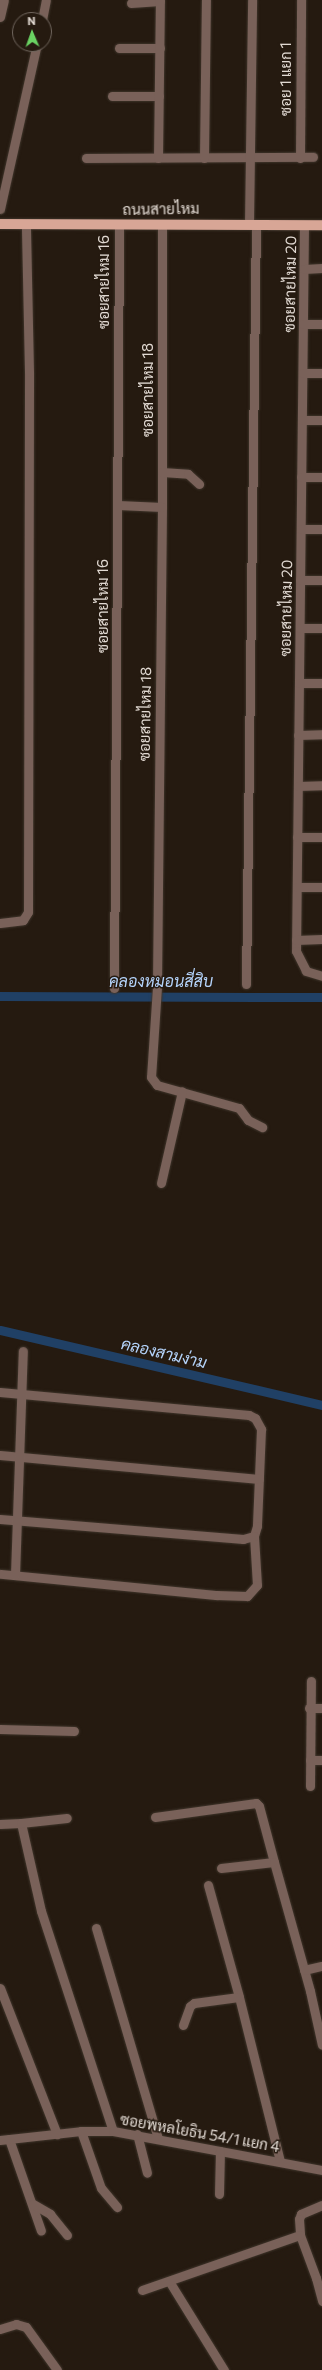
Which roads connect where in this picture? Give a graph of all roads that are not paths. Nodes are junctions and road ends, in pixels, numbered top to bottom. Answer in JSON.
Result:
{"nodes":[{"id":1,"x":4,"y":0,"type":"edge"},
{"id":2,"x":46,"y":0,"type":"edge"},
{"id":3,"x":206,"y":0,"type":"edge"},
{"id":4,"x":252,"y":0,"type":"edge"},
{"id":5,"x":301,"y":0,"type":"edge"},
{"id":6,"x":160,"y":1,"type":"edge"},
{"id":7,"x":131,"y":3,"type":"dead end"},
{"id":8,"x":44,"y":12,"type":"edge"},
{"id":9,"x":0,"y":17,"type":"edge"},
{"id":10,"x":119,"y":48,"type":"dead end"},
{"id":11,"x":160,"y":48,"type":"junction"},
{"id":12,"x":34,"y":52,"type":"edge"},
{"id":13,"x":112,"y":96,"type":"dead end"},
{"id":14,"x":159,"y":96,"type":"junction"},
{"id":15,"x":251,"y":157,"type":"junction"},
{"id":16,"x":313,"y":157,"type":"dead end"},
{"id":17,"x":86,"y":158,"type":"dead end"},
{"id":18,"x":158,"y":158,"type":"junction"},
{"id":19,"x":204,"y":158,"type":"junction"},
{"id":20,"x":300,"y":158,"type":"junction"},
{"id":21,"x":0,"y":209,"type":"edge"},
{"id":22,"x":0,"y":224,"type":"edge"},
{"id":23,"x":26,"y":224,"type":"junction"},
{"id":24,"x":162,"y":224,"type":"junction"},
{"id":25,"x":252,"y":224,"type":"junction"},
{"id":26,"x":118,"y":225,"type":"junction"},
{"id":27,"x":304,"y":225,"type":"junction"},
{"id":28,"x":322,"y":225,"type":"edge"},
{"id":29,"x":304,"y":268,"type":"junction"},
{"id":30,"x":322,"y":268,"type":"edge"},
{"id":31,"x":303,"y":324,"type":"junction"},
{"id":32,"x":322,"y":324,"type":"edge"},
{"id":33,"x":302,"y":373,"type":"junction"},
{"id":34,"x":322,"y":373,"type":"edge"},
{"id":35,"x":302,"y":420,"type":"junction"},
{"id":36,"x":322,"y":420,"type":"edge"},
{"id":37,"x":162,"y":472,"type":"junction"},
{"id":38,"x":301,"y":477,"type":"junction"},
{"id":39,"x":322,"y":477,"type":"edge"},
{"id":40,"x":199,"y":484,"type":"dead end"},
{"id":41,"x":118,"y":505,"type":"junction"},
{"id":42,"x":162,"y":507,"type":"junction"},
{"id":43,"x":301,"y":529,"type":"junction"},
{"id":44,"x":322,"y":529,"type":"edge"},
{"id":45,"x":300,"y":580,"type":"junction"},
{"id":46,"x":322,"y":580,"type":"edge"},
{"id":47,"x":300,"y":628,"type":"junction"},
{"id":48,"x":322,"y":628,"type":"edge"},
{"id":49,"x":299,"y":683,"type":"junction"},
{"id":50,"x":322,"y":683,"type":"edge"},
{"id":51,"x":322,"y":734,"type":"edge"},
{"id":52,"x":298,"y":735,"type":"junction"},
{"id":53,"x":322,"y":785,"type":"edge"},
{"id":54,"x":298,"y":786,"type":"junction"},
{"id":55,"x":297,"y":837,"type":"junction"},
{"id":56,"x":322,"y":837,"type":"edge"},
{"id":57,"x":297,"y":887,"type":"junction"},
{"id":58,"x":322,"y":887,"type":"edge"},
{"id":59,"x":0,"y":923,"type":"edge"},
{"id":60,"x":322,"y":939,"type":"edge"},
{"id":61,"x":296,"y":940,"type":"junction"},
{"id":62,"x":322,"y":976,"type":"edge"},
{"id":63,"x":246,"y":984,"type":"dead end"},
{"id":64,"x":114,"y":988,"type":"dead end"},
{"id":65,"x":182,"y":1092,"type":"junction"},
{"id":66,"x":262,"y":1127,"type":"dead end"},
{"id":67,"x":161,"y":1183,"type":"dead end"},
{"id":68,"x":23,"y":1350,"type":"dead end"},
{"id":69,"x":0,"y":1392,"type":"edge"},
{"id":70,"x":22,"y":1394,"type":"junction"},
{"id":71,"x":0,"y":1455,"type":"edge"},
{"id":72,"x":20,"y":1457,"type":"junction"},
{"id":73,"x":259,"y":1479,"type":"junction"},
{"id":74,"x":0,"y":1519,"type":"edge"},
{"id":75,"x":19,"y":1521,"type":"junction"},
{"id":76,"x":254,"y":1536,"type":"junction"},
{"id":77,"x":0,"y":1574,"type":"edge"},
{"id":78,"x":15,"y":1575,"type":"junction"},
{"id":79,"x":311,"y":1681,"type":"dead end"},
{"id":80,"x":309,"y":1708,"type":"junction"},
{"id":81,"x":322,"y":1708,"type":"edge"},
{"id":82,"x":0,"y":1729,"type":"edge"},
{"id":83,"x":74,"y":1731,"type":"dead end"},
{"id":84,"x":310,"y":1760,"type":"junction"},
{"id":85,"x":322,"y":1760,"type":"edge"},
{"id":86,"x":310,"y":1786,"type":"dead end"},
{"id":87,"x":155,"y":1817,"type":"dead end"},
{"id":88,"x":67,"y":1818,"type":"dead end"},
{"id":89,"x":0,"y":1824,"type":"edge"},
{"id":90,"x":22,"y":1824,"type":"junction"},
{"id":91,"x":274,"y":1862,"type":"junction"},
{"id":92,"x":221,"y":1868,"type":"dead end"},
{"id":93,"x":208,"y":1885,"type":"dead end"},
{"id":94,"x":96,"y":1928,"type":"dead end"},
{"id":95,"x":322,"y":1966,"type":"edge"},
{"id":96,"x":304,"y":1970,"type":"junction"},
{"id":97,"x":0,"y":1988,"type":"edge"},
{"id":98,"x":239,"y":1996,"type":"junction"},
{"id":99,"x":183,"y":2025,"type":"dead end"},
{"id":100,"x":322,"y":2045,"type":"edge"},
{"id":101,"x":81,"y":2131,"type":"junction"},
{"id":102,"x":112,"y":2131,"type":"junction"},
{"id":103,"x":57,"y":2134,"type":"junction"},
{"id":104,"x":137,"y":2134,"type":"junction"},
{"id":105,"x":158,"y":2138,"type":"junction"},
{"id":106,"x":4,"y":2140,"type":"edge"},
{"id":107,"x":220,"y":2151,"type":"junction"},
{"id":108,"x":280,"y":2162,"type":"junction"},
{"id":109,"x":322,"y":2170,"type":"edge"},
{"id":110,"x":147,"y":2174,"type":"dead end"},
{"id":111,"x":219,"y":2194,"type":"dead end"},
{"id":112,"x":33,"y":2204,"type":"junction"},
{"id":113,"x":322,"y":2205,"type":"edge"},
{"id":114,"x":117,"y":2207,"type":"dead end"},
{"id":115,"x":41,"y":2231,"type":"dead end"},
{"id":116,"x":67,"y":2235,"type":"dead end"},
{"id":117,"x":300,"y":2235,"type":"junction"},
{"id":118,"x":169,"y":2281,"type":"junction"},
{"id":119,"x":142,"y":2290,"type":"dead end"},
{"id":120,"x":322,"y":2301,"type":"edge"},
{"id":121,"x":0,"y":2329,"type":"edge"},
{"id":122,"x":57,"y":2370,"type":"edge"},
{"id":123,"x":224,"y":2370,"type":"edge"}],
"edges":[{"from":1,"to":9,"type":"street"},
{"from":2,"to":8,"type":"street"},
{"from":3,"to":19,"type":"street"},
{"from":4,"to":15,"type":"street"},
{"from":5,"to":20,"type":"street","name":"ซอย 1 แยก 1"},
{"from":6,"to":7,"type":"street"},
{"from":6,"to":11,"type":"street"},
{"from":10,"to":11,"type":"street"},
{"from":11,"to":14,"type":"street"},
{"from":12,"to":21,"type":"street"},
{"from":13,"to":14,"type":"street"},
{"from":14,"to":18,"type":"street"},
{"from":15,"to":19,"type":"street"},
{"from":15,"to":20,"type":"street"},
{"from":15,"to":25,"type":"street"},
{"from":16,"to":20,"type":"street"},
{"from":17,"to":18,"type":"street"},
{"from":18,"to":19,"type":"street"},
{"from":22,"to":23,"type":"main road","name":"ถนนสายไหม"},
{"from":23,"to":26,"type":"main road","name":"ถนนสายไหม"},
{"from":23,"to":59,"type":"street"},
{"from":24,"to":25,"type":"main road","name":"ถนนสายไหม"},
{"from":24,"to":26,"type":"main road","name":"ถนนสายไหม"},
{"from":24,"to":37,"type":"street","name":"ซอยสายไหม 18"},
{"from":25,"to":27,"type":"main road","name":"ถนนสายไหม"},
{"from":25,"to":63,"type":"street"},
{"from":26,"to":41,"type":"street","name":"ซอยสายไหม 16"},
{"from":27,"to":28,"type":"main road","name":"ถนนสายไหม"},
{"from":27,"to":29,"type":"street","name":"ซอยสายไหม 20"},
{"from":29,"to":30,"type":"street"},
{"from":29,"to":31,"type":"street","name":"ซอยสายไหม 20"},
{"from":31,"to":32,"type":"street"},
{"from":31,"to":33,"type":"street","name":"ซอยสายไหม 20"},
{"from":33,"to":34,"type":"street"},
{"from":33,"to":35,"type":"street","name":"ซอยสายไหม 20"},
{"from":35,"to":36,"type":"street"},
{"from":35,"to":38,"type":"street","name":"ซอยสายไหม 20"},
{"from":37,"to":40,"type":"street"},
{"from":37,"to":42,"type":"street","name":"ซอยสายไหม 18"},
{"from":38,"to":39,"type":"street"},
{"from":38,"to":43,"type":"street","name":"ซอยสายไหม 20"},
{"from":41,"to":42,"type":"street"},
{"from":41,"to":64,"type":"street","name":"ซอยสายไหม 16"},
{"from":42,"to":65,"type":"street","name":"ซอยสายไหม 18"},
{"from":43,"to":44,"type":"street"},
{"from":43,"to":45,"type":"street","name":"ซอยสายไหม 20"},
{"from":45,"to":46,"type":"street"},
{"from":45,"to":47,"type":"street","name":"ซอยสายไหม 20"},
{"from":47,"to":48,"type":"street"},
{"from":47,"to":49,"type":"street","name":"ซอยสายไหม 20"},
{"from":49,"to":50,"type":"street"},
{"from":49,"to":52,"type":"street","name":"ซอยสายไหม 20"},
{"from":51,"to":52,"type":"street"},
{"from":52,"to":54,"type":"street","name":"ซอยสายไหม 20"},
{"from":53,"to":54,"type":"street"},
{"from":54,"to":55,"type":"street","name":"ซอยสายไหม 20"},
{"from":55,"to":56,"type":"street"},
{"from":55,"to":57,"type":"street","name":"ซอยสายไหม 20"},
{"from":57,"to":58,"type":"street"},
{"from":57,"to":61,"type":"street","name":"ซอยสายไหม 20"},
{"from":60,"to":61,"type":"street"},
{"from":61,"to":62,"type":"street","name":"ซอยสายไหม 20"},
{"from":65,"to":66,"type":"street","name":"ซอยสายไหม 18"},
{"from":65,"to":67,"type":"street"},
{"from":68,"to":70,"type":"street"},
{"from":69,"to":70,"type":"street"},
{"from":70,"to":72,"type":"street"},
{"from":70,"to":73,"type":"street"},
{"from":71,"to":72,"type":"street"},
{"from":72,"to":73,"type":"street"},
{"from":72,"to":75,"type":"street"},
{"from":73,"to":76,"type":"street"},
{"from":74,"to":75,"type":"street"},
{"from":75,"to":76,"type":"street"},
{"from":75,"to":78,"type":"street"},
{"from":76,"to":78,"type":"street"},
{"from":77,"to":78,"type":"street"},
{"from":79,"to":80,"type":"street"},
{"from":80,"to":81,"type":"street"},
{"from":80,"to":84,"type":"street"},
{"from":82,"to":83,"type":"street"},
{"from":84,"to":85,"type":"street"},
{"from":84,"to":86,"type":"street"},
{"from":87,"to":91,"type":"street"},
{"from":88,"to":90,"type":"street"},
{"from":89,"to":90,"type":"street"},
{"from":90,"to":102,"type":"street"},
{"from":91,"to":92,"type":"street"},
{"from":91,"to":96,"type":"street"},
{"from":93,"to":98,"type":"street"},
{"from":94,"to":105,"type":"street"},
{"from":95,"to":96,"type":"street"},
{"from":96,"to":100,"type":"street"},
{"from":97,"to":103,"type":"street"},
{"from":98,"to":99,"type":"street"},
{"from":98,"to":108,"type":"street"},
{"from":101,"to":102,"type":"street","name":"ซอยพหลโยธิน 54/1 แยก 4"},
{"from":101,"to":103,"type":"street","name":"ซอยพหลโยธิน 54/1 แยก 4"},
{"from":101,"to":114,"type":"street"},
{"from":102,"to":104,"type":"street","name":"ซอยพหลโยธิน 54/1 แยก 4"},
{"from":103,"to":106,"type":"street","name":"ซอยพหลโยธิน 54/1 แยก 4"},
{"from":104,"to":105,"type":"street","name":"ซอยพหลโยธิน 54/1 แยก 4"},
{"from":104,"to":110,"type":"street"},
{"from":105,"to":107,"type":"street","name":"ซอยพหลโยธิน 54/1 แยก 4"},
{"from":106,"to":112,"type":"street"},
{"from":107,"to":108,"type":"street","name":"ซอยพหลโยธิน 54/1 แยก 4"},
{"from":107,"to":111,"type":"street"},
{"from":108,"to":109,"type":"street","name":"ซอยพหลโยธิน 54/1 แยก 4"},
{"from":112,"to":115,"type":"street"},
{"from":112,"to":116,"type":"street"},
{"from":113,"to":117,"type":"street"},
{"from":117,"to":118,"type":"street"},
{"from":117,"to":120,"type":"street"},
{"from":118,"to":119,"type":"street"},
{"from":118,"to":123,"type":"street"},
{"from":121,"to":122,"type":"street"}]}
